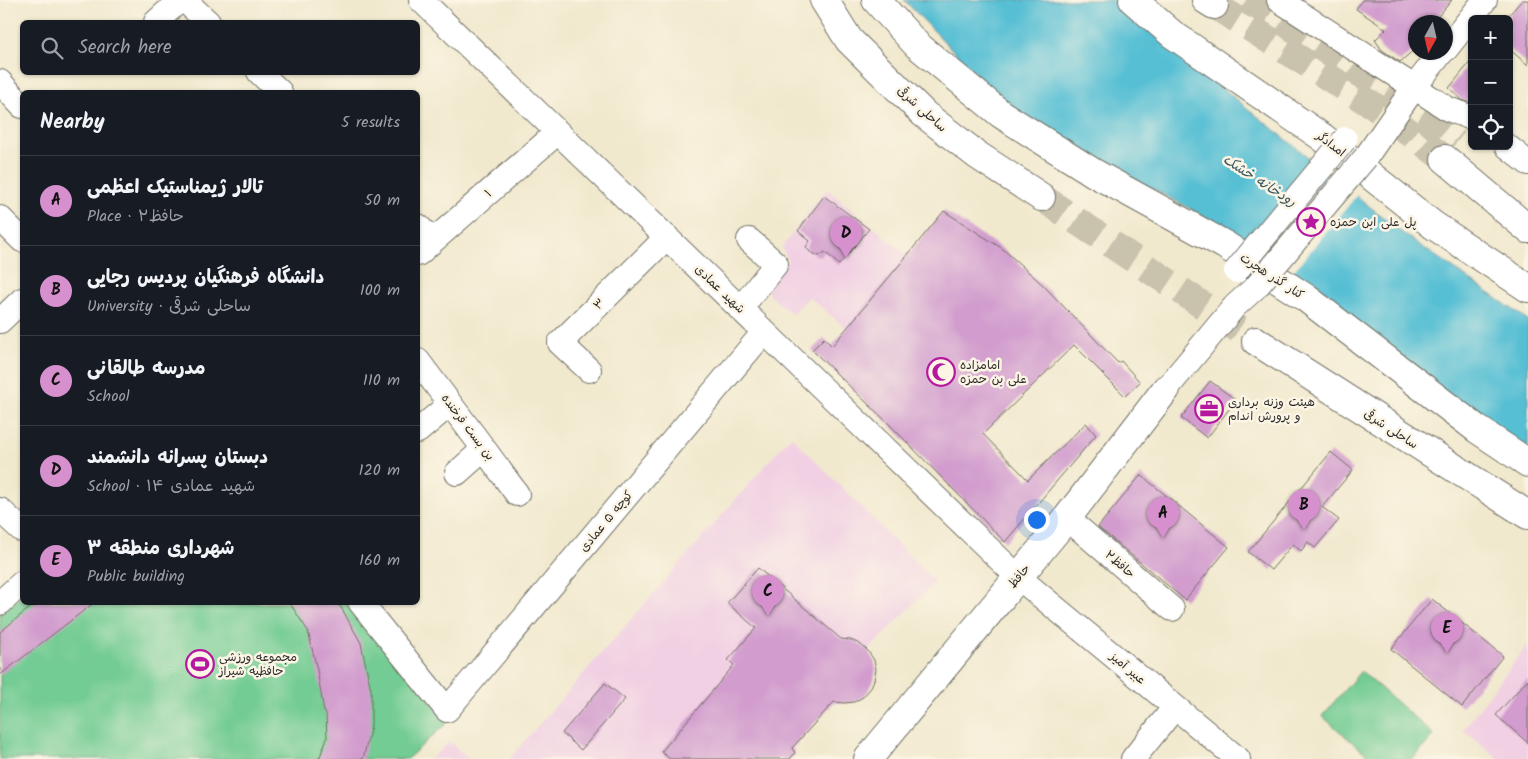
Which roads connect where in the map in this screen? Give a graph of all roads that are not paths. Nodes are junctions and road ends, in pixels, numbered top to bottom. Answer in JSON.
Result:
{"nodes":[{"id":1,"x":180,"y":0,"type":"edge"},
{"id":2,"x":184,"y":0,"type":"edge"},
{"id":3,"x":421,"y":0,"type":"edge"},
{"id":4,"x":824,"y":0,"type":"edge"},
{"id":5,"x":876,"y":0,"type":"edge"},
{"id":6,"x":1133,"y":0,"type":"edge"},
{"id":7,"x":1279,"y":0,"type":"edge"},
{"id":8,"x":1485,"y":0,"type":"edge"},
{"id":9,"x":158,"y":20,"type":"edge"},
{"id":10,"x":206,"y":20,"type":"edge"},
{"id":11,"x":1453,"y":40,"type":"edge"},
{"id":12,"x":1436,"y":60,"type":"edge"},
{"id":13,"x":0,"y":82,"type":"edge"},
{"id":14,"x":1415,"y":86,"type":"junction"},
{"id":15,"x":20,"y":104,"type":"edge"},
{"id":16,"x":1468,"y":116,"type":"edge"},
{"id":17,"x":558,"y":132,"type":"junction"},
{"id":18,"x":1381,"y":133,"type":"junction"},
{"id":19,"x":1512,"y":150,"type":"edge"},
{"id":20,"x":1528,"y":163,"type":"edge"},
{"id":21,"x":1041,"y":197,"type":"tunnel mouth"},
{"id":22,"x":1528,"y":204,"type":"edge"},
{"id":23,"x":0,"y":218,"type":"edge"},
{"id":24,"x":1528,"y":229,"type":"edge"},
{"id":25,"x":20,"y":238,"type":"edge"},
{"id":26,"x":667,"y":238,"type":"junction"},
{"id":27,"x":423,"y":240,"type":"edge"},
{"id":28,"x":749,"y":240,"type":"dead end"},
{"id":29,"x":1528,"y":288,"type":"edge"},
{"id":30,"x":20,"y":302,"type":"edge"},
{"id":31,"x":1235,"y":306,"type":"junction"},
{"id":32,"x":740,"y":309,"type":"junction"},
{"id":33,"x":0,"y":321,"type":"edge"},
{"id":34,"x":764,"y":332,"type":"junction"},
{"id":35,"x":1256,"y":341,"type":"tunnel mouth"},
{"id":36,"x":420,"y":365,"type":"edge"},
{"id":37,"x":589,"y":370,"type":"dead end"},
{"id":38,"x":1166,"y":389,"type":"joint"},
{"id":39,"x":450,"y":404,"type":"junction"},
{"id":40,"x":420,"y":429,"type":"edge"},
{"id":41,"x":484,"y":448,"type":"junction"},
{"id":42,"x":1528,"y":463,"type":"edge"},
{"id":43,"x":457,"y":473,"type":"dead end"},
{"id":44,"x":517,"y":494,"type":"dead end"},
{"id":45,"x":0,"y":510,"type":"edge"},
{"id":46,"x":1528,"y":515,"type":"edge"},
{"id":47,"x":1067,"y":518,"type":"junction"},
{"id":48,"x":20,"y":528,"type":"edge"},
{"id":49,"x":1018,"y":577,"type":"junction"},
{"id":50,"x":20,"y":585,"type":"edge"},
{"id":51,"x":0,"y":603,"type":"edge"},
{"id":52,"x":362,"y":605,"type":"edge"},
{"id":53,"x":1172,"y":609,"type":"dead end"},
{"id":54,"x":1175,"y":707,"type":"junction"},
{"id":55,"x":868,"y":759,"type":"edge"},
{"id":56,"x":1133,"y":759,"type":"edge"},
{"id":57,"x":1238,"y":759,"type":"edge"}],
"edges":[{"from":1,"to":9,"type":"street"},
{"from":2,"to":10,"type":"street"},
{"from":3,"to":17,"type":"street","name":"شهید عمادی"},
{"from":4,"to":21,"type":"main road","name":"ساحلی شرقی"},
{"from":5,"to":42,"type":"main road","name":"کنار گذر هجرت"},
{"from":6,"to":29,"type":"main road","name":"امدادگر"},
{"from":7,"to":14,"type":"street"},
{"from":8,"to":11,"type":"street"},
{"from":12,"to":14,"type":"street"},
{"from":13,"to":15,"type":"street"},
{"from":14,"to":16,"type":"street"},
{"from":14,"to":18,"type":"street"},
{"from":17,"to":26,"type":"street","name":"شهید عمادی"},
{"from":17,"to":27,"type":"street","name":"۱"},
{"from":18,"to":31,"type":"street","bridge":true},
{"from":18,"to":31,"type":"street","bridge":true},
{"from":19,"to":20,"type":"street"},
{"from":22,"to":24,"type":"main road"},
{"from":23,"to":25,"type":"street"},
{"from":26,"to":32,"type":"street","name":"شهید عمادی"},
{"from":26,"to":37,"type":"street","name":"۳"},
{"from":28,"to":32,"type":"street"},
{"from":30,"to":33,"type":"street"},
{"from":31,"to":38,"type":"street"},
{"from":32,"to":34,"type":"street","name":"شهید عمادی"},
{"from":34,"to":49,"type":"street","name":"شهید عمادی"},
{"from":34,"to":52,"type":"street","name":"کوچه ۵ عمادی"},
{"from":35,"to":46,"type":"main road","name":"ساحلی شرقی"},
{"from":36,"to":39,"type":"street","name":"بن بست فرخنده"},
{"from":38,"to":47,"type":"main road","name":"حافظ"},
{"from":39,"to":40,"type":"street"},
{"from":39,"to":41,"type":"street","name":"بن بست فرخنده"},
{"from":41,"to":43,"type":"street"},
{"from":41,"to":44,"type":"street","name":"بن بست فرخنده"},
{"from":45,"to":48,"type":"street"},
{"from":47,"to":49,"type":"main road","name":"حافظ"},
{"from":47,"to":53,"type":"street","name":"۲حافظ"},
{"from":49,"to":54,"type":"street","name":"عبیر آمیز"},
{"from":49,"to":55,"type":"main road","name":"حافظ"},
{"from":50,"to":51,"type":"street"},
{"from":54,"to":56,"type":"street"},
{"from":54,"to":57,"type":"street","name":"عبیر آمیز"}]}
